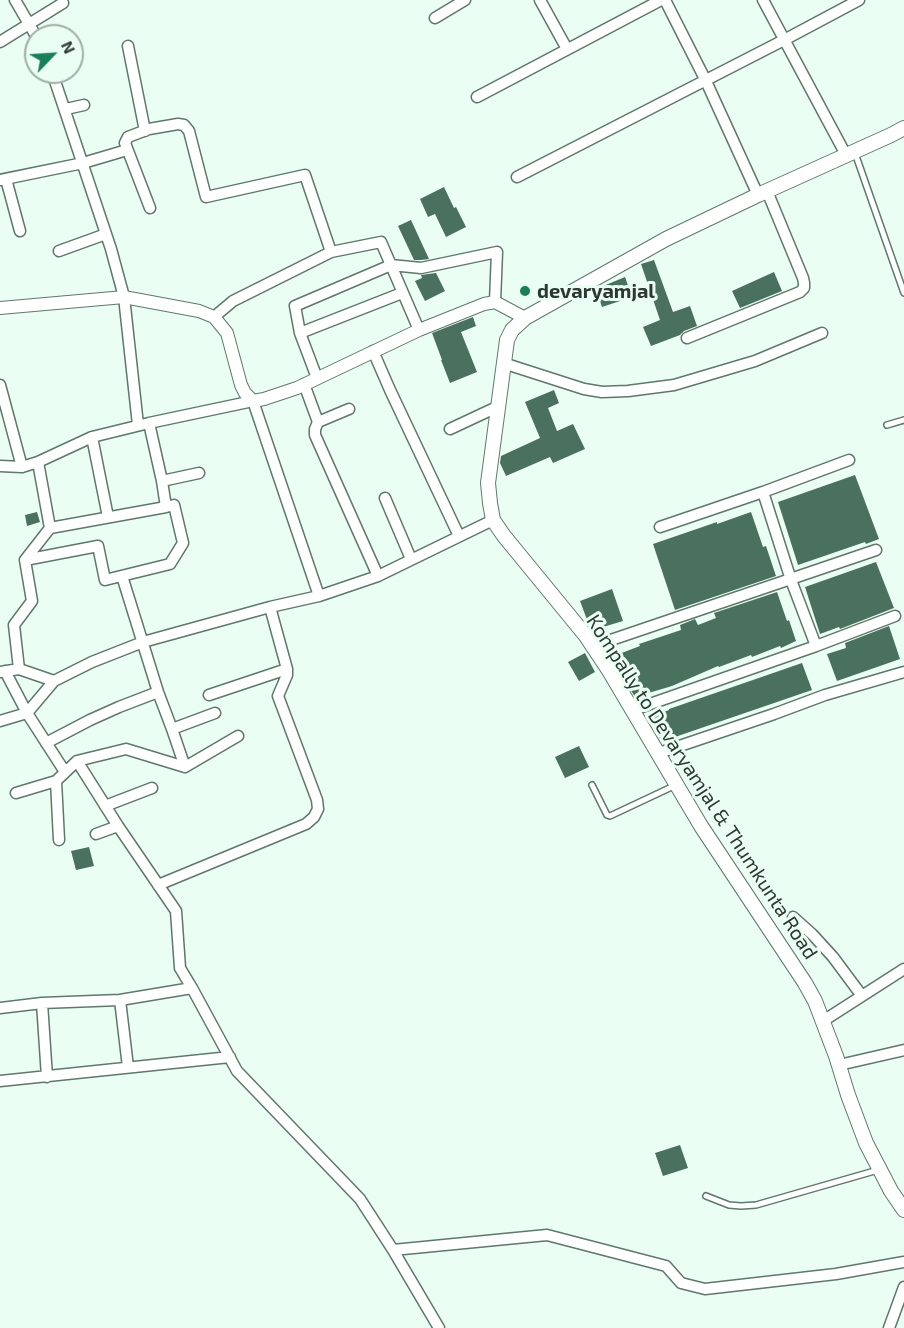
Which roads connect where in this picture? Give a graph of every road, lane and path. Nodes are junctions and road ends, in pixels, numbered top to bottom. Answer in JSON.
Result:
{"nodes":[{"id":1,"x":15,"y":0,"type":"edge"},
{"id":2,"x":465,"y":0,"type":"edge"},
{"id":3,"x":540,"y":0,"type":"edge"},
{"id":4,"x":663,"y":0,"type":"edge"},
{"id":5,"x":763,"y":0,"type":"edge"},
{"id":6,"x":859,"y":0,"type":"edge"},
{"id":7,"x":63,"y":3,"type":"dead end"},
{"id":8,"x":435,"y":18,"type":"dead end"},
{"id":9,"x":29,"y":24,"type":"joint"},
{"id":10,"x":24,"y":27,"type":"edge"},
{"id":11,"x":784,"y":40,"type":"junction"},
{"id":12,"x":0,"y":42,"type":"edge"},
{"id":13,"x":128,"y":46,"type":"dead end"},
{"id":14,"x":567,"y":49,"type":"junction"},
{"id":15,"x":705,"y":79,"type":"junction"},
{"id":16,"x":57,"y":84,"type":"edge"},
{"id":17,"x":477,"y":97,"type":"dead end"},
{"id":18,"x":84,"y":105,"type":"dead end"},
{"id":19,"x":66,"y":109,"type":"junction"},
{"id":20,"x":904,"y":128,"type":"edge"},
{"id":21,"x":145,"y":131,"type":"junction"},
{"id":22,"x":127,"y":150,"type":"junction"},
{"id":23,"x":850,"y":154,"type":"junction"},
{"id":24,"x":83,"y":164,"type":"junction"},
{"id":25,"x":517,"y":177,"type":"dead end"},
{"id":26,"x":3,"y":179,"type":"edge"},
{"id":27,"x":762,"y":193,"type":"junction"},
{"id":28,"x":150,"y":208,"type":"dead end"},
{"id":29,"x":20,"y":231,"type":"dead end"},
{"id":30,"x":106,"y":234,"type":"junction"},
{"id":31,"x":59,"y":252,"type":"dead end"},
{"id":32,"x":331,"y":252,"type":"junction"},
{"id":33,"x":391,"y":265,"type":"junction"},
{"id":34,"x":402,"y":292,"type":"junction"},
{"id":35,"x":904,"y":293,"type":"edge"},
{"id":36,"x":124,"y":297,"type":"junction"},
{"id":37,"x":495,"y":302,"type":"junction"},
{"id":38,"x":0,"y":308,"type":"edge"},
{"id":39,"x":214,"y":317,"type":"junction"},
{"id":40,"x":525,"y":318,"type":"junction"},
{"id":41,"x":419,"y":330,"type":"junction"},
{"id":42,"x":300,"y":333,"type":"junction"},
{"id":43,"x":822,"y":333,"type":"dead end"},
{"id":44,"x":687,"y":338,"type":"dead end"},
{"id":45,"x":373,"y":351,"type":"junction"},
{"id":46,"x":503,"y":363,"type":"junction"},
{"id":47,"x":317,"y":378,"type":"junction"},
{"id":48,"x":304,"y":384,"type":"junction"},
{"id":49,"x":0,"y":385,"type":"edge"},
{"id":50,"x":253,"y":401,"type":"junction"},
{"id":51,"x":497,"y":407,"type":"junction"},
{"id":52,"x":349,"y":409,"type":"dead end"},
{"id":53,"x":904,"y":420,"type":"edge"},
{"id":54,"x":318,"y":423,"type":"junction"},
{"id":55,"x":143,"y":424,"type":"junction"},
{"id":56,"x":887,"y":425,"type":"dead end"},
{"id":57,"x":450,"y":429,"type":"dead end"},
{"id":58,"x":92,"y":437,"type":"junction"},
{"id":59,"x":849,"y":460,"type":"dead end"},
{"id":60,"x":38,"y":462,"type":"junction"},
{"id":61,"x":0,"y":466,"type":"edge"},
{"id":62,"x":22,"y":467,"type":"junction"},
{"id":63,"x":199,"y":473,"type":"dead end"},
{"id":64,"x":162,"y":481,"type":"junction"},
{"id":65,"x":763,"y":492,"type":"junction"},
{"id":66,"x":385,"y":498,"type":"dead end"},
{"id":67,"x":166,"y":507,"type":"junction"},
{"id":68,"x":108,"y":518,"type":"junction"},
{"id":69,"x":494,"y":520,"type":"junction"},
{"id":70,"x":660,"y":527,"type":"dead end"},
{"id":71,"x":50,"y":528,"type":"junction"},
{"id":72,"x":459,"y":536,"type":"junction"},
{"id":73,"x":876,"y":550,"type":"dead end"},
{"id":74,"x":25,"y":560,"type":"junction"},
{"id":75,"x":411,"y":560,"type":"junction"},
{"id":76,"x":122,"y":576,"type":"junction"},
{"id":77,"x":378,"y":576,"type":"junction"},
{"id":78,"x":791,"y":580,"type":"junction"},
{"id":79,"x":319,"y":596,"type":"junction"},
{"id":80,"x":270,"y":607,"type":"junction"},
{"id":81,"x":895,"y":616,"type":"dead end"},
{"id":82,"x":608,"y":641,"type":"dead end"},
{"id":83,"x":143,"y":642,"type":"junction"},
{"id":84,"x":816,"y":646,"type":"junction"},
{"id":85,"x":19,"y":669,"type":"junction"},
{"id":86,"x":287,"y":669,"type":"junction"},
{"id":87,"x":3,"y":672,"type":"edge"},
{"id":88,"x":904,"y":672,"type":"edge"},
{"id":89,"x":54,"y":681,"type":"junction"},
{"id":90,"x":158,"y":692,"type":"junction"},
{"id":91,"x":209,"y":695,"type":"dead end"},
{"id":92,"x":633,"y":710,"type":"junction"},
{"id":93,"x":27,"y":713,"type":"junction"},
{"id":94,"x":215,"y":713,"type":"dead end"},
{"id":95,"x":0,"y":721,"type":"edge"},
{"id":96,"x":172,"y":729,"type":"junction"},
{"id":97,"x":238,"y":736,"type":"dead end"},
{"id":98,"x":46,"y":743,"type":"junction"},
{"id":99,"x":658,"y":753,"type":"junction"},
{"id":100,"x":77,"y":761,"type":"junction"},
{"id":101,"x":184,"y":767,"type":"junction"},
{"id":102,"x":65,"y":772,"type":"junction"},
{"id":103,"x":56,"y":781,"type":"junction"},
{"id":104,"x":678,"y":784,"type":"junction"},
{"id":105,"x":592,"y":785,"type":"dead end"},
{"id":106,"x":152,"y":788,"type":"dead end"},
{"id":107,"x":16,"y":793,"type":"dead end"},
{"id":108,"x":105,"y":806,"type":"junction"},
{"id":109,"x":117,"y":826,"type":"junction"},
{"id":110,"x":96,"y":834,"type":"dead end"},
{"id":111,"x":60,"y":840,"type":"dead end"},
{"id":112,"x":158,"y":885,"type":"junction"},
{"id":113,"x":793,"y":917,"type":"dead end"},
{"id":114,"x":904,"y":969,"type":"edge"},
{"id":115,"x":192,"y":988,"type":"junction"},
{"id":116,"x":862,"y":996,"type":"junction"},
{"id":117,"x":120,"y":1000,"type":"junction"},
{"id":118,"x":42,"y":1003,"type":"junction"},
{"id":119,"x":0,"y":1008,"type":"edge"},
{"id":120,"x":823,"y":1021,"type":"junction"},
{"id":121,"x":904,"y":1050,"type":"edge"},
{"id":122,"x":230,"y":1058,"type":"junction"},
{"id":123,"x":839,"y":1065,"type":"junction"},
{"id":124,"x":128,"y":1067,"type":"junction"},
{"id":125,"x":47,"y":1077,"type":"junction"},
{"id":126,"x":0,"y":1081,"type":"edge"},
{"id":127,"x":880,"y":1170,"type":"junction"},
{"id":128,"x":706,"y":1196,"type":"dead end"},
{"id":129,"x":904,"y":1210,"type":"edge"},
{"id":130,"x":393,"y":1250,"type":"junction"},
{"id":131,"x":904,"y":1262,"type":"edge"},
{"id":132,"x":904,"y":1287,"type":"edge"},
{"id":133,"x":439,"y":1328,"type":"edge"},
{"id":134,"x":889,"y":1328,"type":"edge"}],
"edges":[{"from":1,"to":9,"type":"street"},
{"from":2,"to":8,"type":"street"},
{"from":3,"to":14,"type":"street"},
{"from":4,"to":14,"type":"street"},
{"from":4,"to":15,"type":"street"},
{"from":5,"to":11,"type":"street"},
{"from":6,"to":11,"type":"street"},
{"from":7,"to":9,"type":"street"},
{"from":10,"to":12,"type":"street"},
{"from":11,"to":15,"type":"street"},
{"from":11,"to":23,"type":"street"},
{"from":13,"to":21,"type":"street"},
{"from":14,"to":17,"type":"street"},
{"from":15,"to":25,"type":"street"},
{"from":15,"to":27,"type":"street"},
{"from":16,"to":19,"type":"street"},
{"from":18,"to":19,"type":"street"},
{"from":19,"to":24,"type":"street"},
{"from":20,"to":23,"type":"main road","name":"Kompally to Devaryamjal & Thumkunta Road"},
{"from":21,"to":22,"type":"street"},
{"from":21,"to":32,"type":"street"},
{"from":22,"to":24,"type":"street"},
{"from":22,"to":28,"type":"street"},
{"from":23,"to":27,"type":"main road","name":"Kompally to Devaryamjal & Thumkunta Road"},
{"from":23,"to":35,"type":"lane"},
{"from":24,"to":26,"type":"street"},
{"from":24,"to":30,"type":"street"},
{"from":26,"to":29,"type":"street"},
{"from":27,"to":40,"type":"main road","name":"Kompally to Devaryamjal & Thumkunta Road"},
{"from":27,"to":44,"type":"street"},
{"from":30,"to":31,"type":"street"},
{"from":30,"to":36,"type":"street"},
{"from":32,"to":33,"type":"street"},
{"from":32,"to":39,"type":"street"},
{"from":33,"to":34,"type":"street"},
{"from":33,"to":37,"type":"street"},
{"from":33,"to":42,"type":"street"},
{"from":34,"to":41,"type":"street"},
{"from":34,"to":42,"type":"street"},
{"from":36,"to":38,"type":"street"},
{"from":36,"to":39,"type":"street"},
{"from":36,"to":55,"type":"street"},
{"from":37,"to":40,"type":"street"},
{"from":37,"to":41,"type":"street"},
{"from":39,"to":50,"type":"street"},
{"from":40,"to":46,"type":"main road","name":"Kompally to Devaryamjal & Thumkunta Road"},
{"from":41,"to":45,"type":"street"},
{"from":42,"to":47,"type":"street"},
{"from":43,"to":46,"type":"street"},
{"from":45,"to":47,"type":"street"},
{"from":45,"to":72,"type":"street"},
{"from":46,"to":51,"type":"main road","name":"Kompally to Devaryamjal & Thumkunta Road"},
{"from":47,"to":48,"type":"street"},
{"from":48,"to":50,"type":"street"},
{"from":48,"to":54,"type":"street"},
{"from":49,"to":62,"type":"street"},
{"from":50,"to":55,"type":"street"},
{"from":50,"to":79,"type":"street"},
{"from":51,"to":57,"type":"street"},
{"from":51,"to":69,"type":"main road","name":"Kompally to Devaryamjal & Thumkunta Road"},
{"from":52,"to":54,"type":"street"},
{"from":53,"to":56,"type":"lane"},
{"from":54,"to":77,"type":"street"},
{"from":55,"to":58,"type":"street"},
{"from":55,"to":64,"type":"street"},
{"from":58,"to":60,"type":"street"},
{"from":58,"to":68,"type":"street"},
{"from":59,"to":65,"type":"street"},
{"from":60,"to":62,"type":"street"},
{"from":60,"to":71,"type":"street"},
{"from":61,"to":62,"type":"street"},
{"from":63,"to":64,"type":"street"},
{"from":64,"to":67,"type":"street"},
{"from":65,"to":70,"type":"street"},
{"from":65,"to":78,"type":"street"},
{"from":66,"to":75,"type":"street"},
{"from":67,"to":68,"type":"street"},
{"from":67,"to":76,"type":"street"},
{"from":68,"to":71,"type":"street"},
{"from":69,"to":72,"type":"street"},
{"from":69,"to":92,"type":"main road","name":"Kompally to Devaryamjal & Thumkunta Road"},
{"from":71,"to":74,"type":"street"},
{"from":72,"to":75,"type":"street"},
{"from":73,"to":78,"type":"street"},
{"from":74,"to":76,"type":"street"},
{"from":74,"to":85,"type":"street"},
{"from":75,"to":77,"type":"street"},
{"from":76,"to":83,"type":"street"},
{"from":77,"to":79,"type":"street"},
{"from":78,"to":82,"type":"street"},
{"from":78,"to":84,"type":"street"},
{"from":79,"to":80,"type":"street"},
{"from":80,"to":83,"type":"street"},
{"from":80,"to":86,"type":"street"},
{"from":81,"to":84,"type":"street"},
{"from":83,"to":89,"type":"street"},
{"from":83,"to":90,"type":"street"},
{"from":84,"to":92,"type":"street"},
{"from":85,"to":87,"type":"street"},
{"from":85,"to":89,"type":"street"},
{"from":86,"to":91,"type":"street"},
{"from":86,"to":112,"type":"street"},
{"from":87,"to":93,"type":"street"},
{"from":88,"to":99,"type":"street"},
{"from":89,"to":93,"type":"street"},
{"from":90,"to":96,"type":"street"},
{"from":90,"to":98,"type":"street"},
{"from":92,"to":99,"type":"main road","name":"Kompally to Devaryamjal & Thumkunta Road"},
{"from":93,"to":95,"type":"street"},
{"from":93,"to":98,"type":"street"},
{"from":94,"to":96,"type":"street"},
{"from":96,"to":101,"type":"street"},
{"from":97,"to":101,"type":"street"},
{"from":98,"to":102,"type":"street"},
{"from":99,"to":104,"type":"main road","name":"Kompally to Devaryamjal & Thumkunta Road"},
{"from":100,"to":101,"type":"street"},
{"from":100,"to":102,"type":"street"},
{"from":100,"to":108,"type":"street"},
{"from":102,"to":103,"type":"street"},
{"from":103,"to":107,"type":"street"},
{"from":103,"to":111,"type":"street"},
{"from":104,"to":105,"type":"lane"},
{"from":104,"to":120,"type":"main road","name":"Kompally to Devaryamjal & Thumkunta Road"},
{"from":106,"to":108,"type":"street"},
{"from":108,"to":109,"type":"street"},
{"from":109,"to":110,"type":"street"},
{"from":109,"to":112,"type":"street"},
{"from":112,"to":115,"type":"street"},
{"from":113,"to":116,"type":"street"},
{"from":114,"to":116,"type":"street"},
{"from":115,"to":117,"type":"street"},
{"from":115,"to":122,"type":"street"},
{"from":116,"to":120,"type":"street"},
{"from":117,"to":118,"type":"street"},
{"from":117,"to":124,"type":"street"},
{"from":118,"to":119,"type":"street"},
{"from":118,"to":125,"type":"street"},
{"from":120,"to":123,"type":"main road","name":"Kompally to Devaryamjal & Thumkunta Road"},
{"from":121,"to":123,"type":"street"},
{"from":122,"to":124,"type":"street"},
{"from":122,"to":130,"type":"street"},
{"from":123,"to":127,"type":"main road","name":"Kompally to Devaryamjal & Thumkunta Road"},
{"from":124,"to":125,"type":"street"},
{"from":125,"to":126,"type":"street"},
{"from":127,"to":128,"type":"lane"},
{"from":127,"to":129,"type":"main road","name":"Kompally to Devaryamjal & Thumkunta Road"},
{"from":130,"to":131,"type":"street"},
{"from":130,"to":133,"type":"street"},
{"from":132,"to":134,"type":"street"}]}
